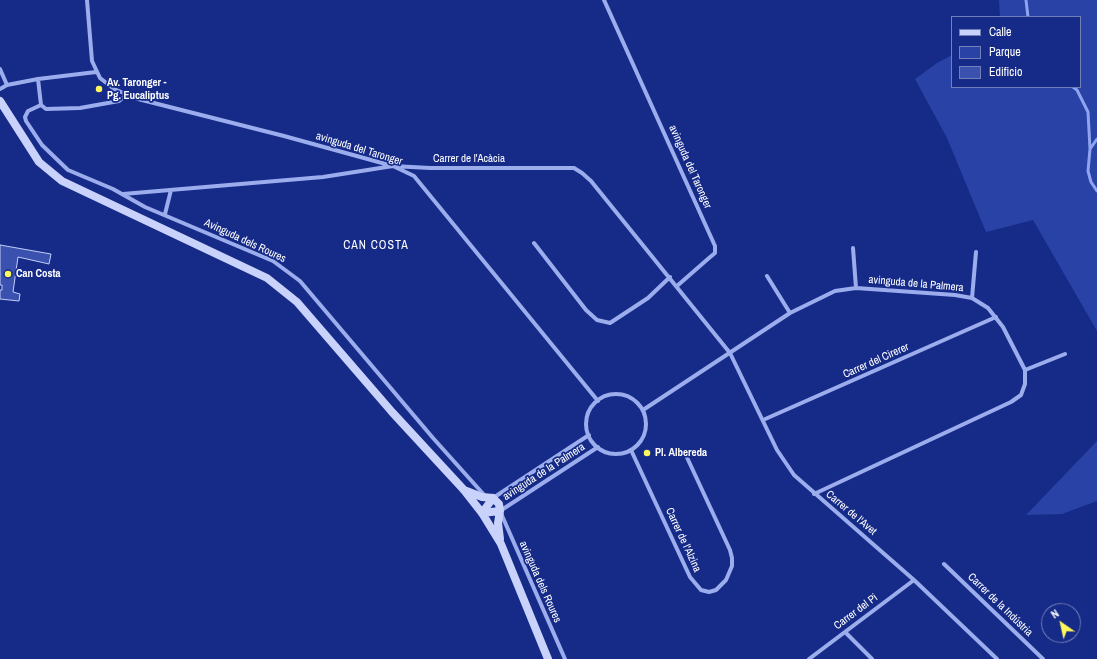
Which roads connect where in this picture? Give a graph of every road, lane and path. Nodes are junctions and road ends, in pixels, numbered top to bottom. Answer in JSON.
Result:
{"nodes":[{"id":1,"x":87,"y":0,"type":"edge"},
{"id":2,"x":604,"y":0,"type":"edge"},
{"id":3,"x":0,"y":69,"type":"edge"},
{"id":4,"x":96,"y":72,"type":"junction"},
{"id":5,"x":38,"y":79,"type":"junction"},
{"id":6,"x":7,"y":85,"type":"junction"},
{"id":7,"x":0,"y":89,"type":"edge"},
{"id":8,"x":126,"y":95,"type":"junction"},
{"id":9,"x":0,"y":101,"type":"edge"},
{"id":10,"x":41,"y":105,"type":"junction"},
{"id":11,"x":393,"y":166,"type":"junction"},
{"id":12,"x":171,"y":190,"type":"junction"},
{"id":13,"x":123,"y":194,"type":"junction"},
{"id":14,"x":164,"y":214,"type":"junction"},
{"id":15,"x":534,"y":243,"type":"dead end"},
{"id":16,"x":853,"y":248,"type":"dead end"},
{"id":17,"x":976,"y":252,"type":"dead end"},
{"id":18,"x":767,"y":276,"type":"dead end"},
{"id":19,"x":670,"y":277,"type":"junction"},
{"id":20,"x":677,"y":286,"type":"junction"},
{"id":21,"x":856,"y":288,"type":"junction"},
{"id":22,"x":972,"y":298,"type":"junction"},
{"id":23,"x":790,"y":313,"type":"junction"},
{"id":24,"x":996,"y":316,"type":"junction"},
{"id":25,"x":730,"y":353,"type":"junction"},
{"id":26,"x":1065,"y":354,"type":"dead end"},
{"id":27,"x":1025,"y":370,"type":"junction"},
{"id":28,"x":598,"y":401,"type":"junction"},
{"id":29,"x":642,"y":410,"type":"junction"},
{"id":30,"x":763,"y":420,"type":"junction"},
{"id":31,"x":589,"y":435,"type":"junction"},
{"id":32,"x":598,"y":447,"type":"junction"},
{"id":33,"x":631,"y":450,"type":"junction"},
{"id":34,"x":684,"y":451,"type":"dead end"},
{"id":35,"x":464,"y":490,"type":"junction"},
{"id":36,"x":814,"y":494,"type":"junction"},
{"id":37,"x":490,"y":498,"type":"junction"},
{"id":38,"x":500,"y":511,"type":"junction"},
{"id":39,"x":482,"y":513,"type":"junction"},
{"id":40,"x":501,"y":544,"type":"junction"},
{"id":41,"x":944,"y":564,"type":"dead end"},
{"id":42,"x":914,"y":580,"type":"junction"},
{"id":43,"x":845,"y":632,"type":"junction"},
{"id":44,"x":548,"y":659,"type":"edge"},
{"id":45,"x":564,"y":659,"type":"edge"},
{"id":46,"x":809,"y":659,"type":"edge"},
{"id":47,"x":872,"y":659,"type":"edge"},
{"id":48,"x":997,"y":659,"type":"edge"},
{"id":49,"x":1044,"y":659,"type":"edge"}],
"edges":[{"from":1,"to":4,"type":"street"},
{"from":2,"to":20,"type":"street","name":"avinguda del Taronger"},
{"from":3,"to":6,"type":"street"},
{"from":4,"to":5,"type":"street"},
{"from":4,"to":8,"type":"street","name":"avinguda del Taronger"},
{"from":5,"to":6,"type":"street"},
{"from":5,"to":10,"type":"street"},
{"from":6,"to":7,"type":"street"},
{"from":8,"to":10,"type":"street"},
{"from":8,"to":11,"type":"street","name":"avinguda del Taronger"},
{"from":9,"to":35,"type":"street"},
{"from":10,"to":13,"type":"street","name":"Avinguda dels Roures"},
{"from":11,"to":12,"type":"street","name":"Carrer de l'Acàcia"},
{"from":11,"to":19,"type":"street","name":"Carrer de l'Acàcia"},
{"from":11,"to":28,"type":"street","name":"avinguda del Taronger"},
{"from":12,"to":13,"type":"street","name":"Carrer de l'Acàcia"},
{"from":12,"to":14,"type":"street"},
{"from":13,"to":14,"type":"street","name":"Avinguda dels Roures"},
{"from":14,"to":37,"type":"street","name":"Avinguda dels Roures"},
{"from":15,"to":19,"type":"street"},
{"from":16,"to":21,"type":"street"},
{"from":17,"to":22,"type":"street"},
{"from":18,"to":23,"type":"street"},
{"from":19,"to":20,"type":"street","name":"Carrer de l'Acàcia"},
{"from":20,"to":25,"type":"street","name":"Carrer de l'Acàcia"},
{"from":21,"to":22,"type":"street","name":"avinguda de la Palmera"},
{"from":21,"to":23,"type":"street","name":"avinguda de la Palmera"},
{"from":22,"to":24,"type":"street","name":"avinguda de la Palmera"},
{"from":23,"to":25,"type":"street","name":"avinguda de la Palmera"},
{"from":24,"to":27,"type":"street","name":"avinguda de la Palmera"},
{"from":24,"to":30,"type":"street","name":"Carrer del Cirerer"},
{"from":25,"to":29,"type":"street","name":"avinguda de la Palmera"},
{"from":25,"to":30,"type":"street","name":"Carrer de l'Avet"},
{"from":26,"to":27,"type":"street"},
{"from":27,"to":36,"type":"street"},
{"from":28,"to":29,"type":"street"},
{"from":28,"to":31,"type":"street"},
{"from":29,"to":33,"type":"street"},
{"from":30,"to":36,"type":"street","name":"Carrer de l'Avet"},
{"from":31,"to":32,"type":"street"},
{"from":31,"to":37,"type":"street","name":"avinguda de la Palmera"},
{"from":32,"to":33,"type":"street"},
{"from":32,"to":38,"type":"street","name":"avinguda de la Palmera"},
{"from":33,"to":34,"type":"street","name":"Carrer de l'Alzina"},
{"from":35,"to":37,"type":"street"},
{"from":35,"to":39,"type":"street"},
{"from":36,"to":42,"type":"street","name":"Carrer de l'Avet"},
{"from":37,"to":38,"type":"street"},
{"from":37,"to":39,"type":"street"},
{"from":38,"to":39,"type":"street"},
{"from":38,"to":40,"type":"street"},
{"from":38,"to":45,"type":"street","name":"avinguda dels Roures"},
{"from":39,"to":40,"type":"street"},
{"from":40,"to":44,"type":"street"},
{"from":41,"to":49,"type":"street","name":"Carrer de la Indústria"},
{"from":42,"to":43,"type":"street","name":"Carrer del Pi"},
{"from":42,"to":48,"type":"street","name":"Carrer de l'Avet"},
{"from":43,"to":46,"type":"street","name":"Carrer del Pi"},
{"from":43,"to":47,"type":"street"}]}
